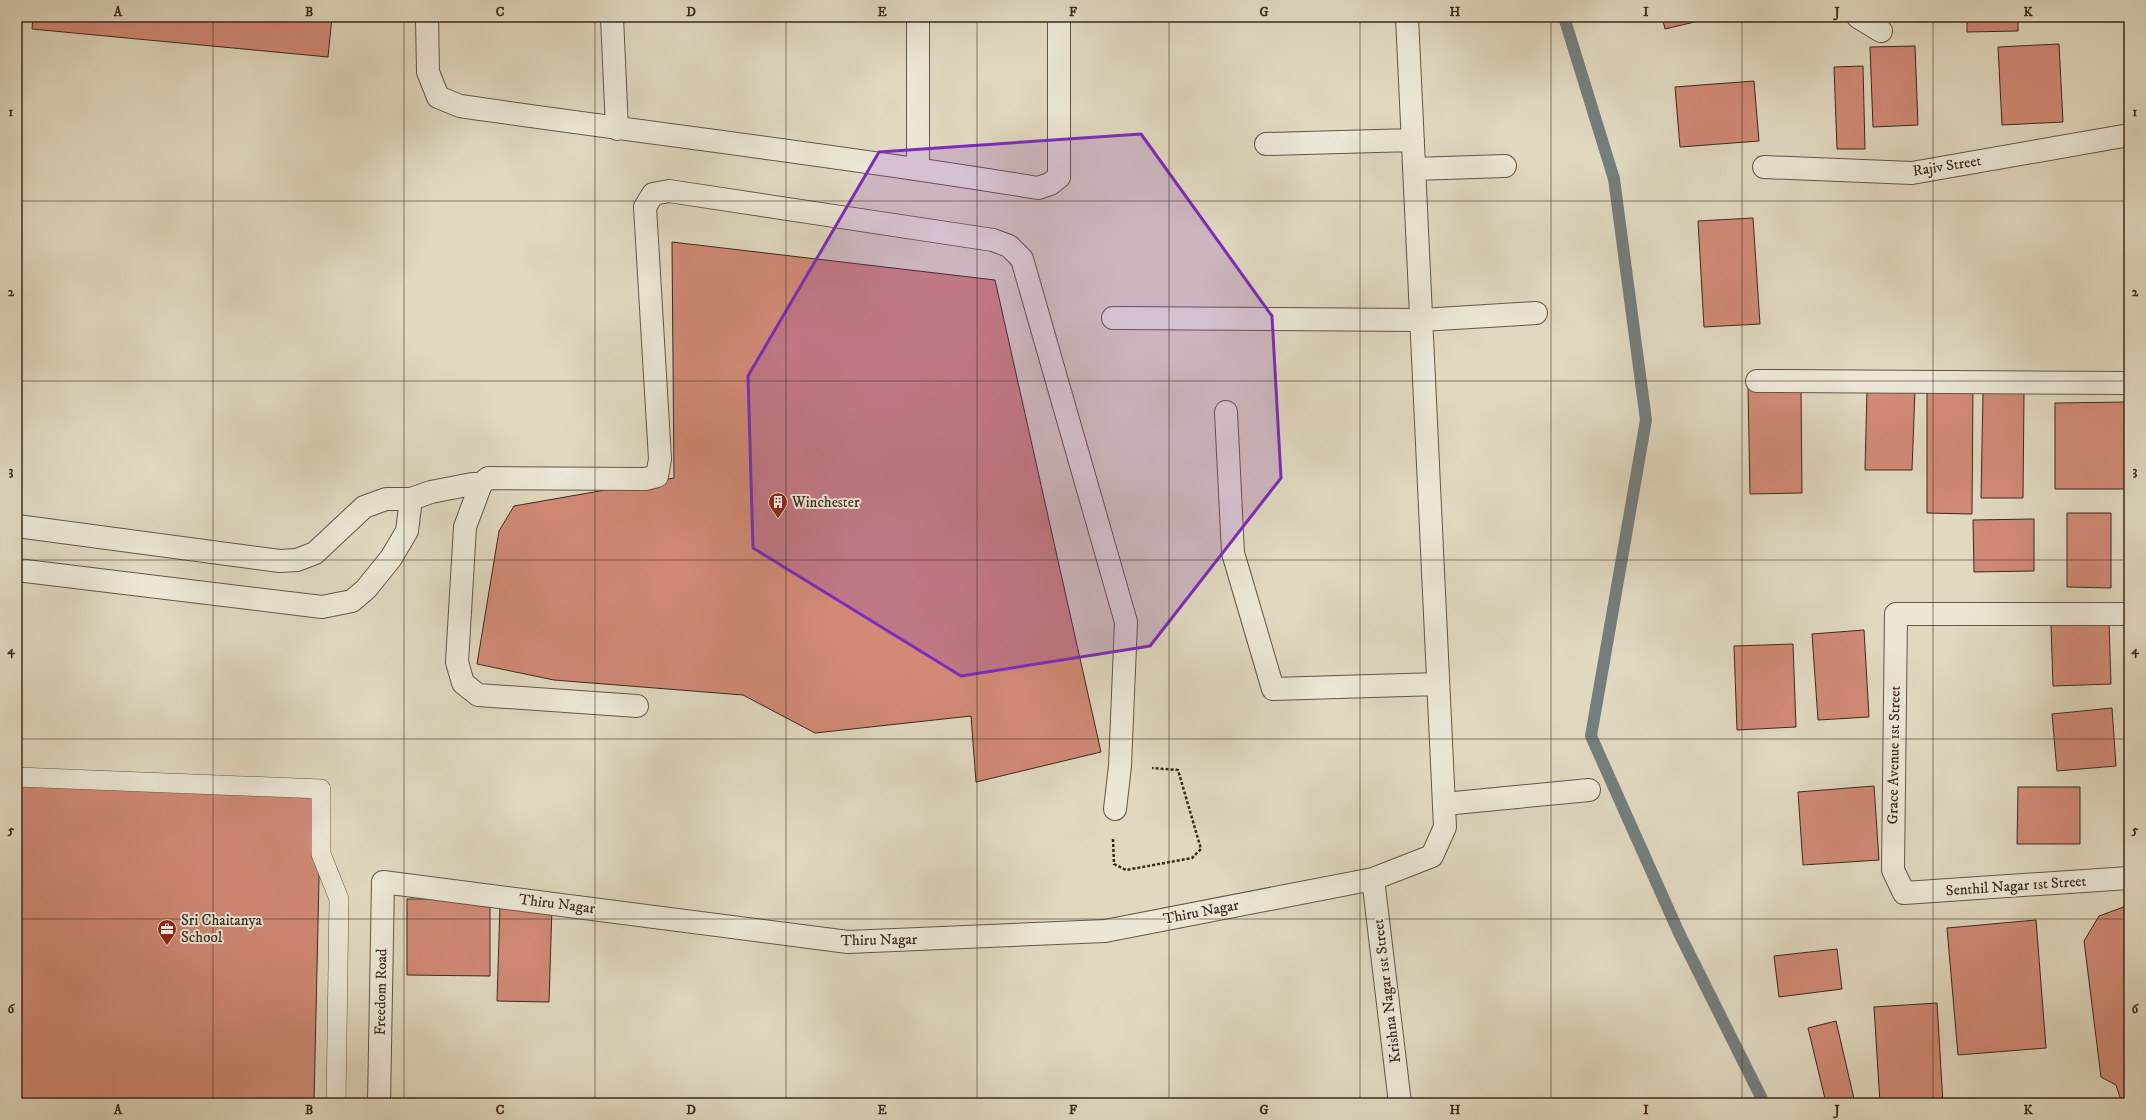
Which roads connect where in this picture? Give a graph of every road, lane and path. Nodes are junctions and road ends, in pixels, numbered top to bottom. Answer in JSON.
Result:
{"nodes":[{"id":1,"x":427,"y":17,"type":"edge"},
{"id":2,"x":612,"y":17,"type":"edge"},
{"id":3,"x":918,"y":17,"type":"edge"},
{"id":4,"x":1059,"y":17,"type":"edge"},
{"id":5,"x":1407,"y":17,"type":"edge"},
{"id":6,"x":1858,"y":17,"type":"edge"},
{"id":7,"x":1881,"y":31,"type":"dead end"},
{"id":8,"x":617,"y":129,"type":"junction"},
{"id":9,"x":2129,"y":135,"type":"edge"},
{"id":10,"x":1413,"y":140,"type":"junction"},
{"id":11,"x":1266,"y":144,"type":"dead end"},
{"id":12,"x":1505,"y":166,"type":"dead end"},
{"id":13,"x":1764,"y":167,"type":"dead end"},
{"id":14,"x":918,"y":168,"type":"junction"},
{"id":15,"x":1414,"y":168,"type":"junction"},
{"id":16,"x":1536,"y":313,"type":"dead end"},
{"id":17,"x":1113,"y":318,"type":"dead end"},
{"id":18,"x":1421,"y":320,"type":"junction"},
{"id":19,"x":1757,"y":381,"type":"dead end"},
{"id":20,"x":2129,"y":384,"type":"edge"},
{"id":21,"x":1226,"y":412,"type":"dead end"},
{"id":22,"x":481,"y":484,"type":"junction"},
{"id":23,"x":411,"y":500,"type":"junction"},
{"id":24,"x":17,"y":526,"type":"edge"},
{"id":25,"x":17,"y":570,"type":"edge"},
{"id":26,"x":2129,"y":614,"type":"edge"},
{"id":27,"x":1438,"y":684,"type":"junction"},
{"id":28,"x":637,"y":706,"type":"dead end"},
{"id":29,"x":1120,"y":766,"type":"junction"},
{"id":30,"x":17,"y":777,"type":"edge"},
{"id":31,"x":1589,"y":790,"type":"dead end"},
{"id":32,"x":1444,"y":804,"type":"junction"},
{"id":33,"x":1115,"y":809,"type":"joint"},
{"id":34,"x":2129,"y":878,"type":"edge"},
{"id":35,"x":1373,"y":879,"type":"junction"},
{"id":36,"x":383,"y":882,"type":"joint"},
{"id":37,"x":1904,"y":894,"type":"joint"},
{"id":38,"x":336,"y":1103,"type":"edge"},
{"id":39,"x":379,"y":1103,"type":"edge"},
{"id":40,"x":1400,"y":1103,"type":"edge"}],
"edges":[{"from":1,"to":8,"type":"street"},
{"from":2,"to":8,"type":"street"},
{"from":3,"to":14,"type":"street"},
{"from":4,"to":14,"type":"street"},
{"from":5,"to":10,"type":"street","name":"Thiru Nagar"},
{"from":6,"to":7,"type":"street"},
{"from":8,"to":14,"type":"street"},
{"from":9,"to":13,"type":"street","name":"Rajiv Street"},
{"from":10,"to":11,"type":"street"},
{"from":10,"to":15,"type":"street","name":"Thiru Nagar"},
{"from":12,"to":15,"type":"street"},
{"from":15,"to":18,"type":"street","name":"Thiru Nagar"},
{"from":16,"to":18,"type":"street"},
{"from":17,"to":18,"type":"street"},
{"from":18,"to":27,"type":"street","name":"Thiru Nagar"},
{"from":19,"to":20,"type":"street"},
{"from":21,"to":27,"type":"street"},
{"from":22,"to":23,"type":"street"},
{"from":22,"to":28,"type":"street"},
{"from":22,"to":29,"type":"street"},
{"from":23,"to":24,"type":"street"},
{"from":23,"to":25,"type":"street"},
{"from":26,"to":37,"type":"street","name":"Grace Avenue 1st Street"},
{"from":27,"to":32,"type":"street","name":"Thiru Nagar"},
{"from":29,"to":33,"type":"street"},
{"from":29,"to":33,"type":"path"},
{"from":30,"to":38,"type":"lane"},
{"from":31,"to":32,"type":"street"},
{"from":32,"to":35,"type":"street","name":"Thiru Nagar"},
{"from":34,"to":37,"type":"street","name":"Senthil Nagar 1st Street"},
{"from":35,"to":36,"type":"street","name":"Thiru Nagar"},
{"from":35,"to":40,"type":"street","name":"Krishna Nagar 1st Street"},
{"from":36,"to":39,"type":"street","name":"Freedom Road"}]}
